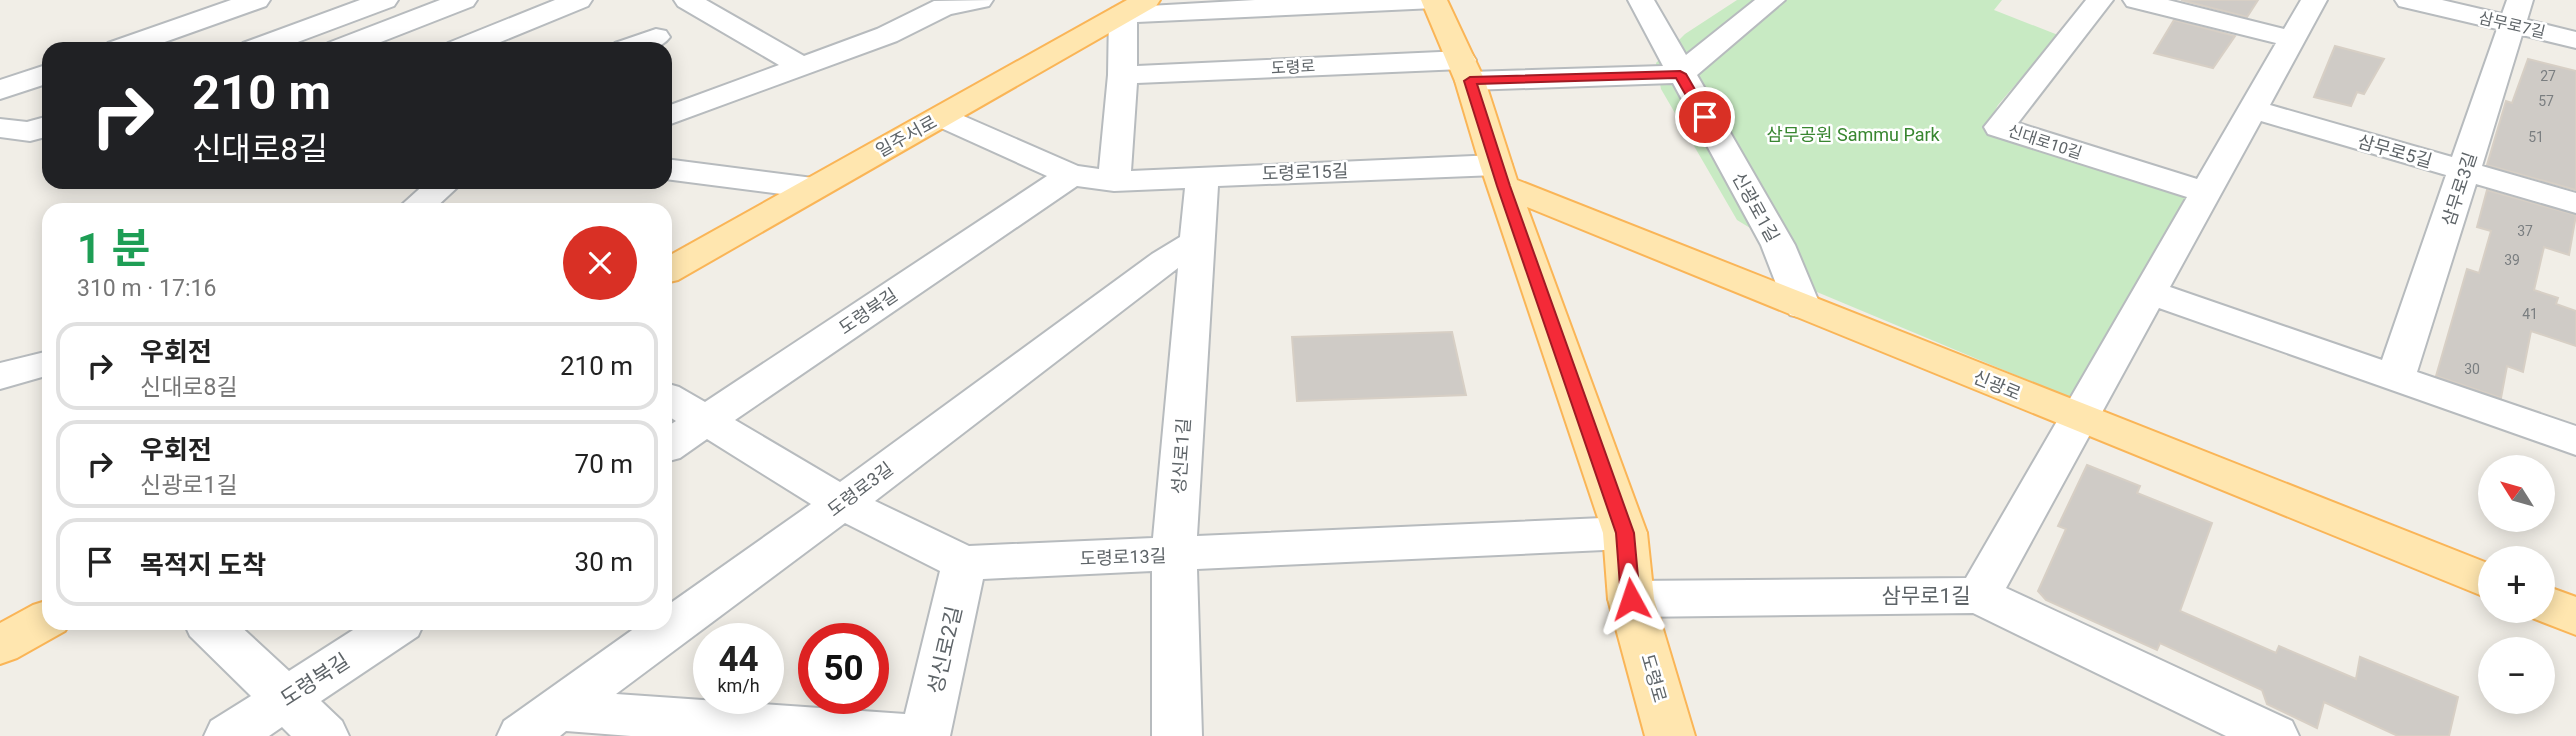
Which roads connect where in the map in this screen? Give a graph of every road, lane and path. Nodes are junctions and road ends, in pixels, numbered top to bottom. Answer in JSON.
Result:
{"nodes":[{"id":1,"x":257,"y":0,"type":"edge"},
{"id":2,"x":385,"y":0,"type":"edge"},
{"id":3,"x":464,"y":0,"type":"edge"},
{"id":4,"x":579,"y":0,"type":"edge"},
{"id":5,"x":687,"y":0,"type":"edge"},
{"id":6,"x":980,"y":0,"type":"edge"},
{"id":7,"x":1434,"y":0,"type":"edge"},
{"id":8,"x":1641,"y":0,"type":"edge"},
{"id":9,"x":1772,"y":0,"type":"edge"},
{"id":10,"x":2100,"y":0,"type":"edge"},
{"id":11,"x":2136,"y":0,"type":"edge"},
{"id":12,"x":2314,"y":0,"type":"edge"},
{"id":13,"x":2408,"y":0,"type":"edge"},
{"id":14,"x":223,"y":5,"type":"edge"},
{"id":15,"x":1135,"y":7,"type":"edge"},
{"id":16,"x":2516,"y":13,"type":"edge"},
{"id":17,"x":656,"y":37,"type":"dead end"},
{"id":18,"x":2292,"y":39,"type":"junction"},
{"id":19,"x":2576,"y":40,"type":"edge"},
{"id":20,"x":135,"y":42,"type":"edge"},
{"id":21,"x":292,"y":42,"type":"edge"},
{"id":22,"x":296,"y":42,"type":"edge"},
{"id":23,"x":356,"y":42,"type":"edge"},
{"id":24,"x":475,"y":42,"type":"edge"},
{"id":25,"x":643,"y":42,"type":"edge"},
{"id":26,"x":803,"y":67,"type":"junction"},
{"id":27,"x":1466,"y":70,"type":"junction"},
{"id":28,"x":1680,"y":74,"type":"junction"},
{"id":29,"x":42,"y":75,"type":"edge"},
{"id":30,"x":1123,"y":75,"type":"junction"},
{"id":31,"x":0,"y":90,"type":"edge"},
{"id":32,"x":2255,"y":110,"type":"junction"},
{"id":33,"x":672,"y":114,"type":"edge"},
{"id":34,"x":941,"y":117,"type":"junction"},
{"id":35,"x":0,"y":128,"type":"edge"},
{"id":36,"x":42,"y":128,"type":"edge"},
{"id":37,"x":672,"y":170,"type":"edge"},
{"id":38,"x":2465,"y":171,"type":"junction"},
{"id":39,"x":1071,"y":175,"type":"junction"},
{"id":40,"x":1202,"y":176,"type":"junction"},
{"id":41,"x":1500,"y":176,"type":"junction"},
{"id":42,"x":1114,"y":181,"type":"junction"},
{"id":43,"x":813,"y":188,"type":"junction"},
{"id":44,"x":438,"y":189,"type":"edge"},
{"id":45,"x":2205,"y":192,"type":"junction"},
{"id":46,"x":422,"y":203,"type":"edge"},
{"id":47,"x":2576,"y":203,"type":"edge"},
{"id":48,"x":1198,"y":241,"type":"junction"},
{"id":49,"x":672,"y":268,"type":"edge"},
{"id":50,"x":2151,"y":293,"type":"junction"},
{"id":51,"x":1802,"y":307,"type":"junction"},
{"id":52,"x":42,"y":365,"type":"edge"},
{"id":53,"x":0,"y":376,"type":"edge"},
{"id":54,"x":2396,"y":377,"type":"junction"},
{"id":55,"x":672,"y":400,"type":"edge"},
{"id":56,"x":2078,"y":418,"type":"junction"},
{"id":57,"x":706,"y":420,"type":"junction"},
{"id":58,"x":2576,"y":441,"type":"edge"},
{"id":59,"x":672,"y":442,"type":"edge"},
{"id":60,"x":842,"y":502,"type":"junction"},
{"id":61,"x":1625,"y":533,"type":"junction"},
{"id":62,"x":1174,"y":554,"type":"junction"},
{"id":63,"x":964,"y":564,"type":"junction"},
{"id":64,"x":2478,"y":577,"type":"edge"},
{"id":65,"x":1979,"y":595,"type":"junction"},
{"id":66,"x":1631,"y":599,"type":"junction"},
{"id":67,"x":2555,"y":608,"type":"edge"},
{"id":68,"x":2576,"y":617,"type":"edge"},
{"id":69,"x":42,"y":622,"type":"edge"},
{"id":70,"x":672,"y":626,"type":"edge"},
{"id":71,"x":214,"y":630,"type":"edge"},
{"id":72,"x":390,"y":630,"type":"edge"},
{"id":73,"x":667,"y":630,"type":"edge"},
{"id":74,"x":0,"y":645,"type":"edge"},
{"id":75,"x":286,"y":699,"type":"junction"},
{"id":76,"x":539,"y":723,"type":"edge"},
{"id":77,"x":229,"y":736,"type":"edge"},
{"id":78,"x":324,"y":736,"type":"edge"},
{"id":79,"x":917,"y":736,"type":"edge"},
{"id":80,"x":925,"y":736,"type":"edge"},
{"id":81,"x":1177,"y":736,"type":"edge"},
{"id":82,"x":1670,"y":736,"type":"edge"},
{"id":83,"x":2274,"y":736,"type":"edge"}],
"edges":[{"from":1,"to":14,"type":"street"},
{"from":2,"to":22,"type":"street"},
{"from":3,"to":23,"type":"street"},
{"from":4,"to":24,"type":"street"},
{"from":5,"to":26,"type":"street"},
{"from":6,"to":26,"type":"street"},
{"from":7,"to":15,"type":"street"},
{"from":7,"to":27,"type":"main road","name":"도령로"},
{"from":8,"to":28,"type":"street","name":"신광로1길"},
{"from":9,"to":28,"type":"street"},
{"from":10,"to":45,"type":"street","name":"신대로10길"},
{"from":11,"to":18,"type":"street"},
{"from":12,"to":18,"type":"street"},
{"from":13,"to":16,"type":"street","name":"삼무로7길"},
{"from":14,"to":20,"type":"street"},
{"from":14,"to":21,"type":"street"},
{"from":15,"to":30,"type":"street"},
{"from":15,"to":34,"type":"main road","name":"일주서로"},
{"from":16,"to":19,"type":"street","name":"삼무로7길"},
{"from":16,"to":38,"type":"street","name":"삼무로3길"},
{"from":17,"to":25,"type":"street"},
{"from":18,"to":32,"type":"street"},
{"from":26,"to":33,"type":"street"},
{"from":27,"to":28,"type":"street"},
{"from":27,"to":30,"type":"street","name":"도령로"},
{"from":27,"to":41,"type":"main road","name":"도령로"},
{"from":28,"to":51,"type":"street","name":"신광로1길"},
{"from":29,"to":31,"type":"street"},
{"from":30,"to":42,"type":"street"},
{"from":32,"to":38,"type":"street","name":"삼무로5길"},
{"from":32,"to":45,"type":"street"},
{"from":34,"to":39,"type":"street","name":"도령로15길"},
{"from":34,"to":43,"type":"main road","name":"일주서로"},
{"from":35,"to":36,"type":"street"},
{"from":37,"to":43,"type":"street"},
{"from":38,"to":47,"type":"street","name":"삼무로5길"},
{"from":38,"to":54,"type":"street","name":"삼무로3길"},
{"from":39,"to":42,"type":"street","name":"도령로15길"},
{"from":39,"to":57,"type":"street","name":"도령북길"},
{"from":40,"to":41,"type":"street","name":"도령로15길"},
{"from":40,"to":42,"type":"street","name":"도령로15길"},
{"from":40,"to":48,"type":"street","name":"성신로1길"},
{"from":41,"to":51,"type":"main road","name":"신광로"},
{"from":41,"to":61,"type":"main road","name":"도령로"},
{"from":43,"to":49,"type":"main road","name":"일주서로"},
{"from":44,"to":46,"type":"street"},
{"from":45,"to":50,"type":"street"},
{"from":48,"to":60,"type":"street","name":"도령로3길"},
{"from":48,"to":62,"type":"street","name":"성신로1길"},
{"from":50,"to":54,"type":"street"},
{"from":50,"to":56,"type":"street"},
{"from":51,"to":56,"type":"main road","name":"신광로"},
{"from":52,"to":53,"type":"street"},
{"from":54,"to":58,"type":"street"},
{"from":55,"to":57,"type":"street","name":"도령로13길"},
{"from":56,"to":64,"type":"main road","name":"신광로"},
{"from":56,"to":65,"type":"street"},
{"from":57,"to":59,"type":"street","name":"도령북길"},
{"from":57,"to":60,"type":"street","name":"도령로13길"},
{"from":60,"to":63,"type":"street","name":"도령로13길"},
{"from":60,"to":70,"type":"street","name":"도령로3길"},
{"from":61,"to":62,"type":"street","name":"도령로13길"},
{"from":61,"to":66,"type":"main road","name":"도령로"},
{"from":62,"to":63,"type":"street","name":"도령로13길"},
{"from":62,"to":81,"type":"street","name":"성신로1길"},
{"from":63,"to":80,"type":"street","name":"성신로2길"},
{"from":65,"to":66,"type":"street","name":"삼무로1길"},
{"from":65,"to":83,"type":"street","name":"삼무로1길"},
{"from":66,"to":82,"type":"main road","name":"도령로"},
{"from":67,"to":68,"type":"main road"},
{"from":69,"to":74,"type":"main road"},
{"from":71,"to":75,"type":"street"},
{"from":72,"to":75,"type":"street","name":"도령북길"},
{"from":73,"to":76,"type":"street","name":"도령로3길"},
{"from":75,"to":77,"type":"street","name":"도령북길"},
{"from":75,"to":78,"type":"street"},
{"from":76,"to":79,"type":"street"}]}
